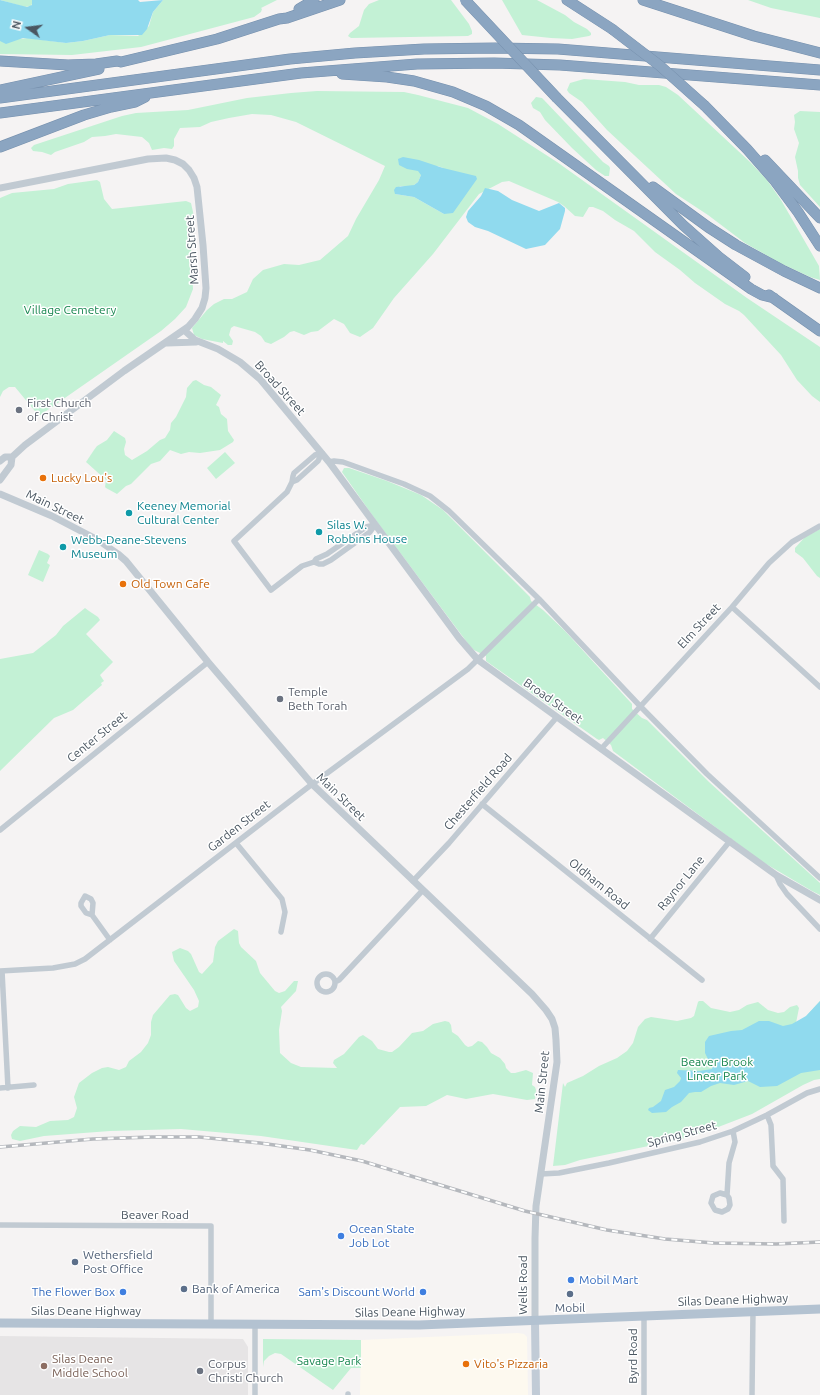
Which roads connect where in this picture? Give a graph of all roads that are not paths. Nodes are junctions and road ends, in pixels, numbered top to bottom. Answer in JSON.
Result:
{"nodes":[{"id":1,"x":314,"y":0,"type":"edge"},
{"id":2,"x":340,"y":0,"type":"edge"},
{"id":3,"x":466,"y":0,"type":"edge"},
{"id":4,"x":559,"y":0,"type":"edge"},
{"id":5,"x":568,"y":0,"type":"edge"},
{"id":6,"x":643,"y":0,"type":"edge"},
{"id":7,"x":653,"y":0,"type":"edge"},
{"id":8,"x":676,"y":11,"type":"junction"},
{"id":9,"x":279,"y":19,"type":"junction"},
{"id":10,"x":599,"y":20,"type":"junction"},
{"id":11,"x":820,"y":53,"type":"edge"},
{"id":12,"x":0,"y":62,"type":"edge"},
{"id":13,"x":121,"y":62,"type":"junction"},
{"id":14,"x":820,"y":70,"type":"edge"},
{"id":15,"x":322,"y":71,"type":"junction"},
{"id":16,"x":803,"y":84,"type":"junction"},
{"id":17,"x":820,"y":85,"type":"edge"},
{"id":18,"x":0,"y":90,"type":"edge"},
{"id":19,"x":820,"y":90,"type":"edge"},
{"id":20,"x":153,"y":93,"type":"junction"},
{"id":21,"x":0,"y":98,"type":"edge"},
{"id":22,"x":0,"y":113,"type":"edge"},
{"id":23,"x":724,"y":125,"type":"junction"},
{"id":24,"x":0,"y":147,"type":"edge"},
{"id":25,"x":625,"y":167,"type":"junction"},
{"id":26,"x":0,"y":188,"type":"edge"},
{"id":27,"x":820,"y":218,"type":"edge"},
{"id":28,"x":820,"y":246,"type":"edge"},
{"id":29,"x":820,"y":288,"type":"edge"},
{"id":30,"x":774,"y":298,"type":"junction"},
{"id":31,"x":184,"y":330,"type":"junction"},
{"id":32,"x":820,"y":331,"type":"edge"},
{"id":33,"x":200,"y":342,"type":"junction"},
{"id":34,"x":167,"y":343,"type":"junction"},
{"id":35,"x":322,"y":453,"type":"junction"},
{"id":36,"x":12,"y":457,"type":"junction"},
{"id":37,"x":0,"y":461,"type":"edge"},
{"id":38,"x":329,"y":462,"type":"junction"},
{"id":39,"x":0,"y":480,"type":"edge"},
{"id":40,"x":0,"y":494,"type":"edge"},
{"id":41,"x":375,"y":525,"type":"junction"},
{"id":42,"x":820,"y":526,"type":"edge"},
{"id":43,"x":539,"y":599,"type":"junction"},
{"id":44,"x":732,"y":607,"type":"junction"},
{"id":45,"x":478,"y":660,"type":"junction"},
{"id":46,"x":208,"y":662,"type":"junction"},
{"id":47,"x":820,"y":687,"type":"edge"},
{"id":48,"x":640,"y":706,"type":"junction"},
{"id":49,"x":557,"y":717,"type":"junction"},
{"id":50,"x":601,"y":749,"type":"junction"},
{"id":51,"x":312,"y":784,"type":"junction"},
{"id":52,"x":482,"y":804,"type":"junction"},
{"id":53,"x":0,"y":830,"type":"edge"},
{"id":54,"x":730,"y":841,"type":"junction"},
{"id":55,"x":236,"y":843,"type":"junction"},
{"id":56,"x":776,"y":875,"type":"junction"},
{"id":57,"x":820,"y":878,"type":"edge"},
{"id":58,"x":413,"y":881,"type":"junction"},
{"id":59,"x":422,"y":890,"type":"junction"},
{"id":60,"x":820,"y":900,"type":"edge"},
{"id":61,"x":92,"y":915,"type":"dead end"},
{"id":62,"x":820,"y":929,"type":"edge"},
{"id":63,"x":281,"y":932,"type":"dead end"},
{"id":64,"x":650,"y":939,"type":"junction"},
{"id":65,"x":110,"y":940,"type":"junction"},
{"id":66,"x":1,"y":971,"type":"edge"},
{"id":67,"x":702,"y":980,"type":"dead end"},
{"id":68,"x":335,"y":982,"type":"dead end"},
{"id":69,"x":34,"y":1085,"type":"dead end"},
{"id":70,"x":0,"y":1088,"type":"edge"},
{"id":71,"x":8,"y":1088,"type":"junction"},
{"id":72,"x":820,"y":1088,"type":"edge"},
{"id":73,"x":767,"y":1115,"type":"junction"},
{"id":74,"x":733,"y":1131,"type":"junction"},
{"id":75,"x":541,"y":1174,"type":"junction"},
{"id":76,"x":727,"y":1195,"type":"dead end"},
{"id":77,"x":784,"y":1221,"type":"dead end"},
{"id":78,"x":0,"y":1225,"type":"edge"},
{"id":79,"x":820,"y":1309,"type":"edge"},
{"id":80,"x":753,"y":1312,"type":"junction"},
{"id":81,"x":644,"y":1316,"type":"junction"},
{"id":82,"x":535,"y":1321,"type":"junction"},
{"id":83,"x":0,"y":1323,"type":"edge"},
{"id":84,"x":211,"y":1324,"type":"junction"},
{"id":85,"x":255,"y":1324,"type":"junction"},
{"id":86,"x":255,"y":1395,"type":"edge"},
{"id":87,"x":536,"y":1395,"type":"edge"},
{"id":88,"x":644,"y":1395,"type":"edge"},
{"id":89,"x":752,"y":1395,"type":"edge"}],
"edges":[{"from":1,"to":9,"type":"highway"},
{"from":2,"to":9,"type":"highway"},
{"from":3,"to":25,"type":"highway","bridge":true},
{"from":4,"to":10,"type":"highway"},
{"from":5,"to":10,"type":"highway"},
{"from":6,"to":8,"type":"highway"},
{"from":7,"to":8,"type":"highway"},
{"from":8,"to":11,"type":"highway"},
{"from":9,"to":13,"type":"highway"},
{"from":10,"to":23,"type":"highway","bridge":true},
{"from":12,"to":13,"type":"highway"},
{"from":13,"to":18,"type":"highway"},
{"from":14,"to":21,"type":"highway"},
{"from":15,"to":16,"type":"highway"},
{"from":15,"to":20,"type":"highway"},
{"from":15,"to":30,"type":"highway"},
{"from":16,"to":17,"type":"highway"},
{"from":16,"to":19,"type":"highway"},
{"from":20,"to":22,"type":"highway"},
{"from":20,"to":24,"type":"highway"},
{"from":23,"to":27,"type":"highway"},
{"from":23,"to":28,"type":"highway"},
{"from":25,"to":29,"type":"highway"},
{"from":25,"to":30,"type":"highway"},
{"from":26,"to":31,"type":"street","name":"Marsh Street"},
{"from":30,"to":32,"type":"highway"},
{"from":31,"to":33,"type":"street","name":"Broad Street"},
{"from":31,"to":34,"type":"street","name":"Marsh Street"},
{"from":33,"to":34,"type":"street"},
{"from":33,"to":35,"type":"street","name":"Broad Street"},
{"from":34,"to":36,"type":"street","name":"Marsh Street"},
{"from":35,"to":38,"type":"street","name":"Broad Street"},
{"from":35,"to":41,"type":"street"},
{"from":36,"to":37,"type":"street","name":"Marsh Street"},
{"from":36,"to":39,"type":"street","name":"Marsh Street"},
{"from":38,"to":41,"type":"street","name":"Broad Street"},
{"from":38,"to":43,"type":"street"},
{"from":40,"to":46,"type":"street","name":"Main Street"},
{"from":41,"to":45,"type":"street","name":"Broad Street"},
{"from":42,"to":44,"type":"street","name":"Elm Street"},
{"from":43,"to":45,"type":"street","name":"Garden Street"},
{"from":43,"to":48,"type":"street"},
{"from":44,"to":47,"type":"street"},
{"from":44,"to":48,"type":"street","name":"Elm Street"},
{"from":45,"to":49,"type":"street","name":"Broad Street"},
{"from":45,"to":51,"type":"street","name":"Garden Street"},
{"from":46,"to":51,"type":"street","name":"Main Street"},
{"from":46,"to":53,"type":"street","name":"Center Street"},
{"from":48,"to":50,"type":"street","name":"Elm Street"},
{"from":48,"to":57,"type":"street"},
{"from":49,"to":50,"type":"street","name":"Broad Street"},
{"from":49,"to":52,"type":"street","name":"Chesterfield Road"},
{"from":50,"to":54,"type":"street","name":"Broad Street"},
{"from":51,"to":55,"type":"street","name":"Garden Street"},
{"from":51,"to":58,"type":"street","name":"Main Street"},
{"from":52,"to":58,"type":"street","name":"Chesterfield Road"},
{"from":52,"to":64,"type":"street","name":"Oldham Road"},
{"from":54,"to":56,"type":"street","name":"Broad Street"},
{"from":54,"to":64,"type":"street","name":"Raynor Lane"},
{"from":55,"to":63,"type":"street"},
{"from":55,"to":65,"type":"street","name":"Garden Street"},
{"from":56,"to":60,"type":"street","name":"Broad Street"},
{"from":56,"to":62,"type":"street"},
{"from":58,"to":59,"type":"street","name":"Main Street"},
{"from":59,"to":68,"type":"street"},
{"from":59,"to":75,"type":"street","name":"Main Street"},
{"from":61,"to":65,"type":"street"},
{"from":64,"to":67,"type":"street","name":"Oldham Road"},
{"from":65,"to":66,"type":"street","name":"Garden Street"},
{"from":66,"to":71,"type":"street"},
{"from":69,"to":71,"type":"street"},
{"from":70,"to":71,"type":"street"},
{"from":72,"to":73,"type":"street","name":"Spring Street"},
{"from":73,"to":74,"type":"street","name":"Spring Street"},
{"from":73,"to":77,"type":"street"},
{"from":74,"to":75,"type":"street","name":"Spring Street"},
{"from":74,"to":76,"type":"street"},
{"from":75,"to":82,"type":"street","name":"Wells Road"},
{"from":78,"to":84,"type":"street","name":"Beaver Road"},
{"from":79,"to":80,"type":"main road","name":"Silas Deane Highway"},
{"from":80,"to":81,"type":"main road","name":"Silas Deane Highway"},
{"from":80,"to":89,"type":"street"},
{"from":81,"to":82,"type":"main road","name":"Silas Deane Highway"},
{"from":81,"to":88,"type":"street","name":"Byrd Road"},
{"from":82,"to":85,"type":"main road","name":"Silas Deane Highway"},
{"from":82,"to":87,"type":"main road","name":"Wells Road"},
{"from":83,"to":84,"type":"main road","name":"Silas Deane Highway"},
{"from":84,"to":85,"type":"main road","name":"Silas Deane Highway"},
{"from":85,"to":86,"type":"street"}]}
